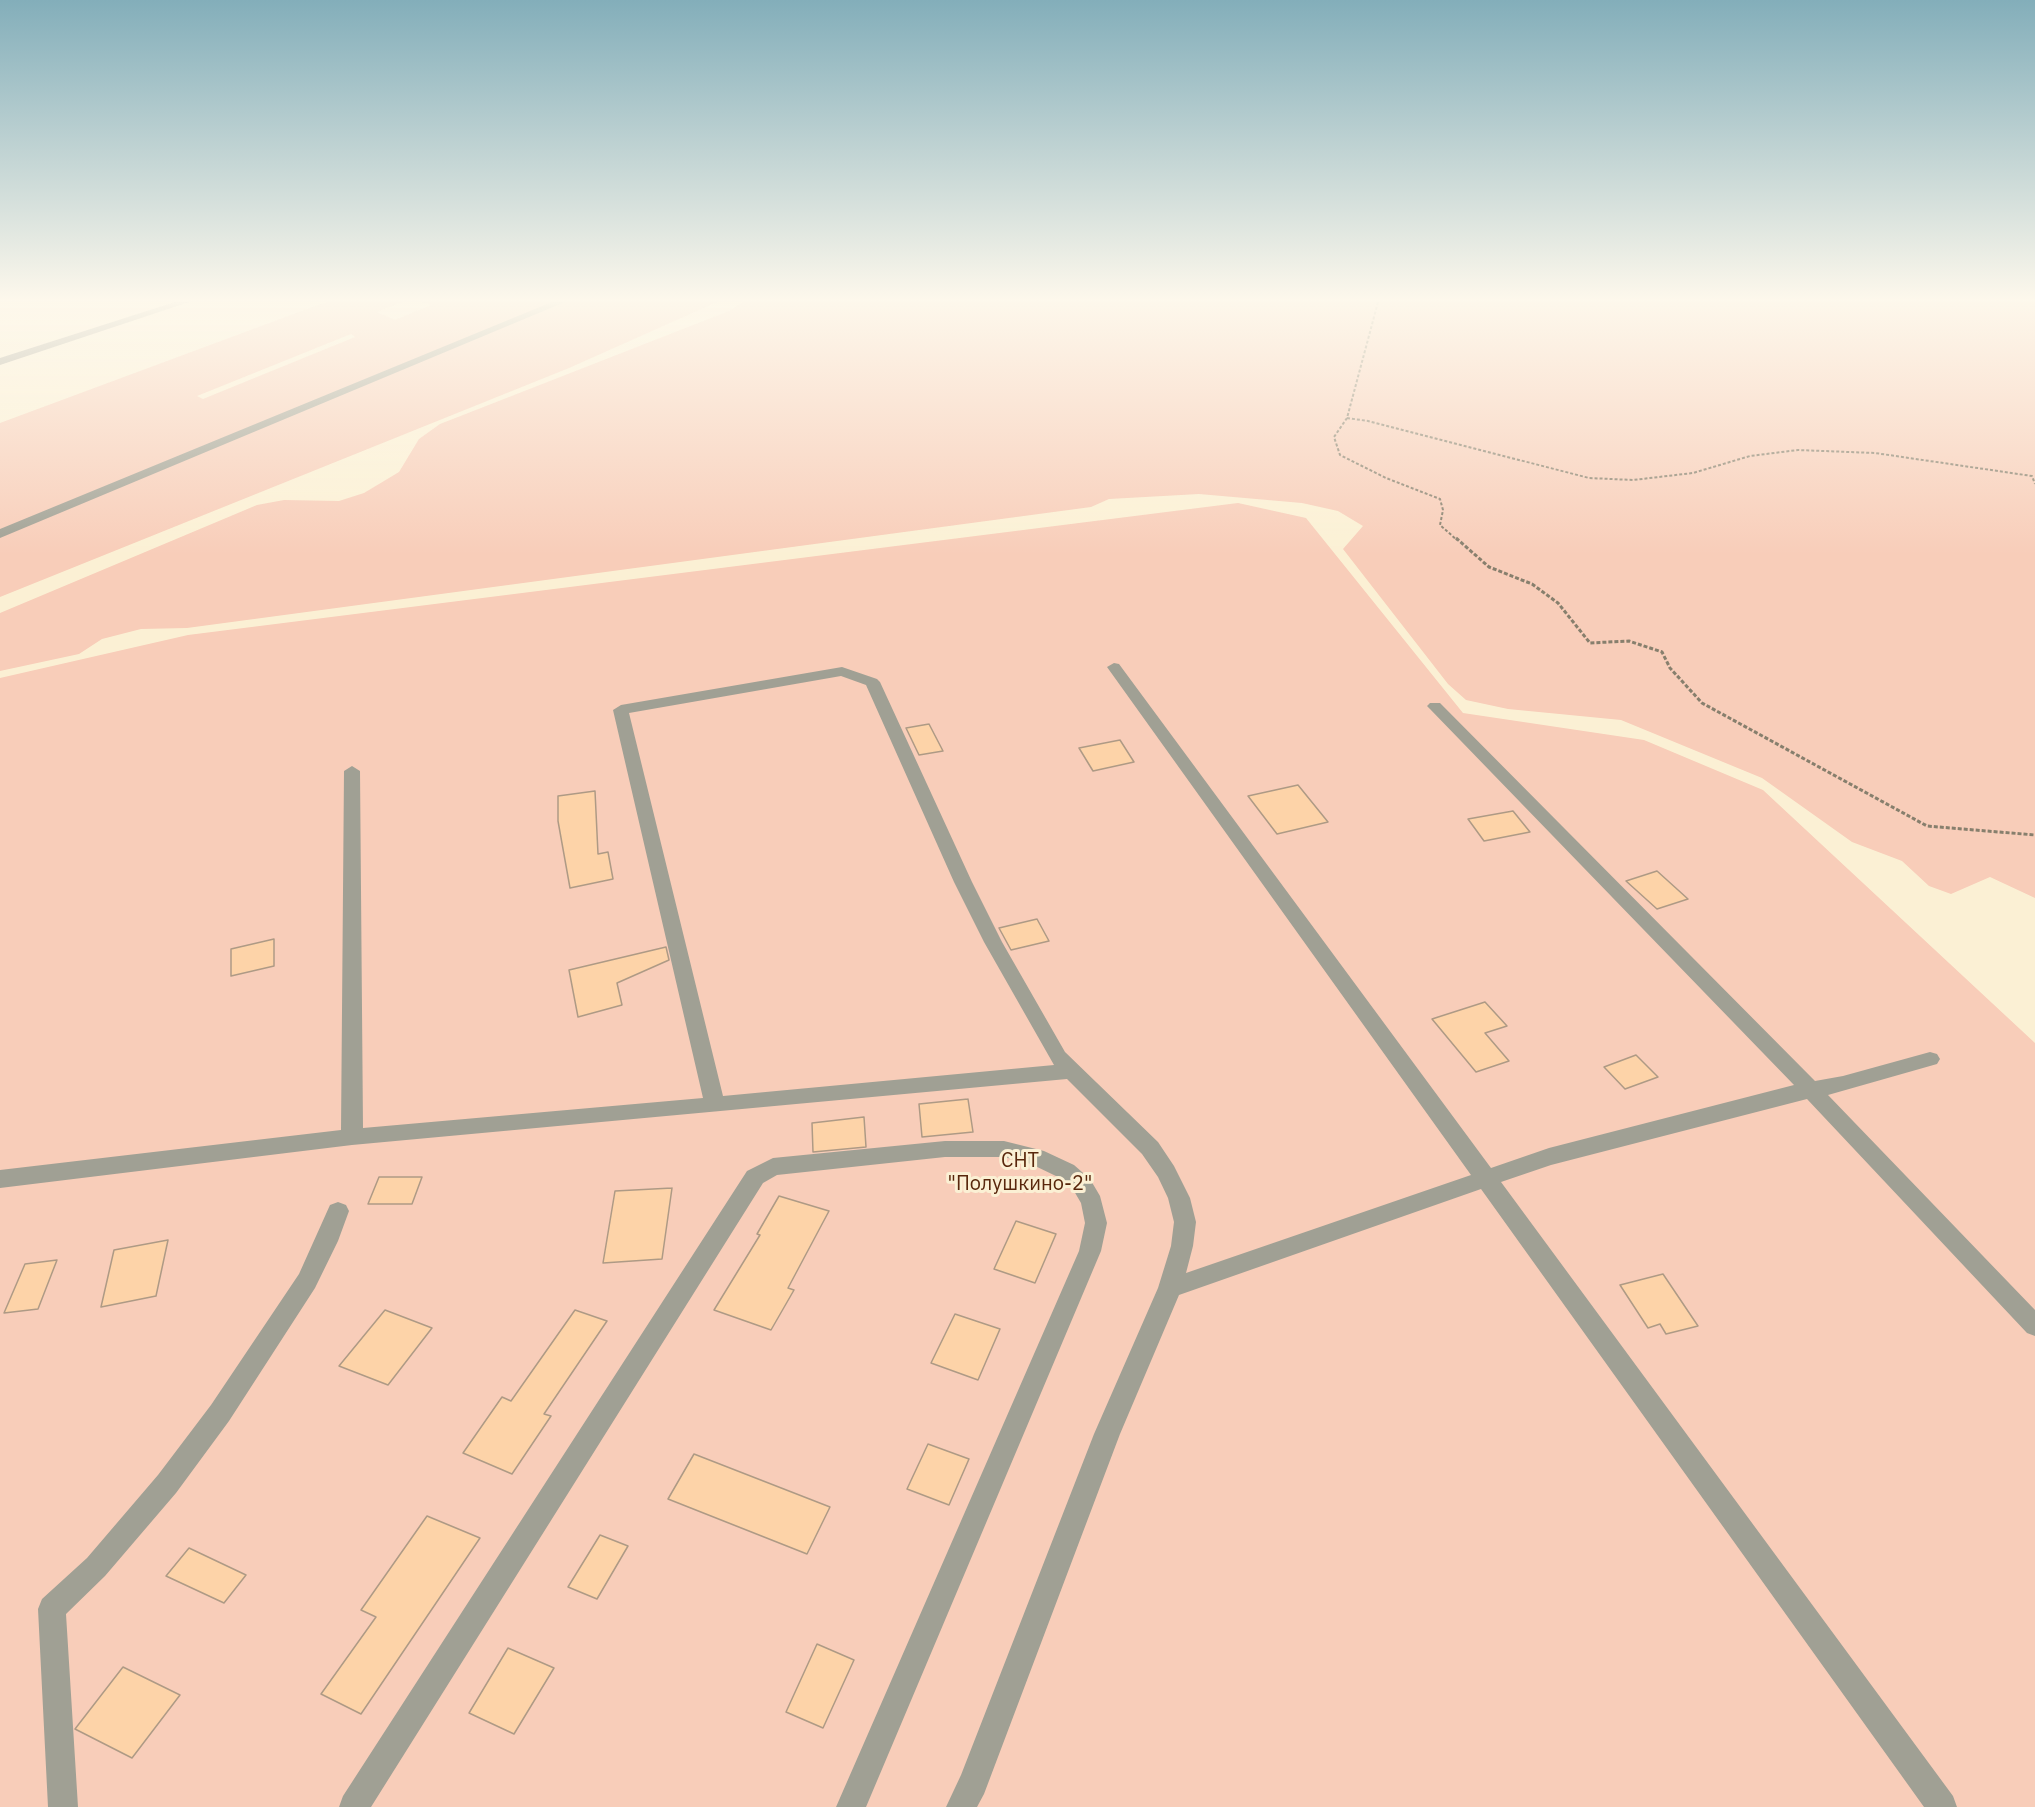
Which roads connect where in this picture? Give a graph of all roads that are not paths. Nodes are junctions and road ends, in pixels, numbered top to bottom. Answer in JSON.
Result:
{"nodes":[{"id":1,"x":356,"y":386,"type":"edge"},
{"id":2,"x":0,"y":534,"type":"edge"},
{"id":3,"x":1114,"y":667,"type":"dead end"},
{"id":4,"x":1436,"y":706,"type":"dead end"},
{"id":5,"x":352,"y":771,"type":"dead end"},
{"id":6,"x":1930,"y":1059,"type":"dead end"},
{"id":7,"x":1070,"y":1071,"type":"junction"},
{"id":8,"x":1811,"y":1090,"type":"junction"},
{"id":9,"x":715,"y":1105,"type":"junction"},
{"id":10,"x":352,"y":1137,"type":"junction"},
{"id":11,"x":0,"y":1179,"type":"edge"},
{"id":12,"x":1488,"y":1179,"type":"junction"},
{"id":13,"x":338,"y":1211,"type":"dead end"},
{"id":14,"x":1170,"y":1288,"type":"junction"},
{"id":15,"x":2035,"y":1326,"type":"edge"},
{"id":16,"x":63,"y":1807,"type":"edge"},
{"id":17,"x":354,"y":1807,"type":"edge"},
{"id":18,"x":851,"y":1807,"type":"edge"},
{"id":19,"x":961,"y":1807,"type":"edge"},
{"id":20,"x":1942,"y":1807,"type":"edge"}],
"edges":[{"from":1,"to":2,"type":"street"},
{"from":3,"to":12,"type":"street"},
{"from":4,"to":8,"type":"street"},
{"from":5,"to":10,"type":"street"},
{"from":6,"to":8,"type":"street"},
{"from":7,"to":9,"type":"street"},
{"from":7,"to":9,"type":"street"},
{"from":7,"to":14,"type":"street"},
{"from":8,"to":12,"type":"street"},
{"from":8,"to":15,"type":"street"},
{"from":9,"to":10,"type":"street"},
{"from":10,"to":11,"type":"street"},
{"from":12,"to":14,"type":"street"},
{"from":12,"to":20,"type":"street"},
{"from":13,"to":16,"type":"street"},
{"from":14,"to":19,"type":"street"},
{"from":17,"to":18,"type":"street"}]}
